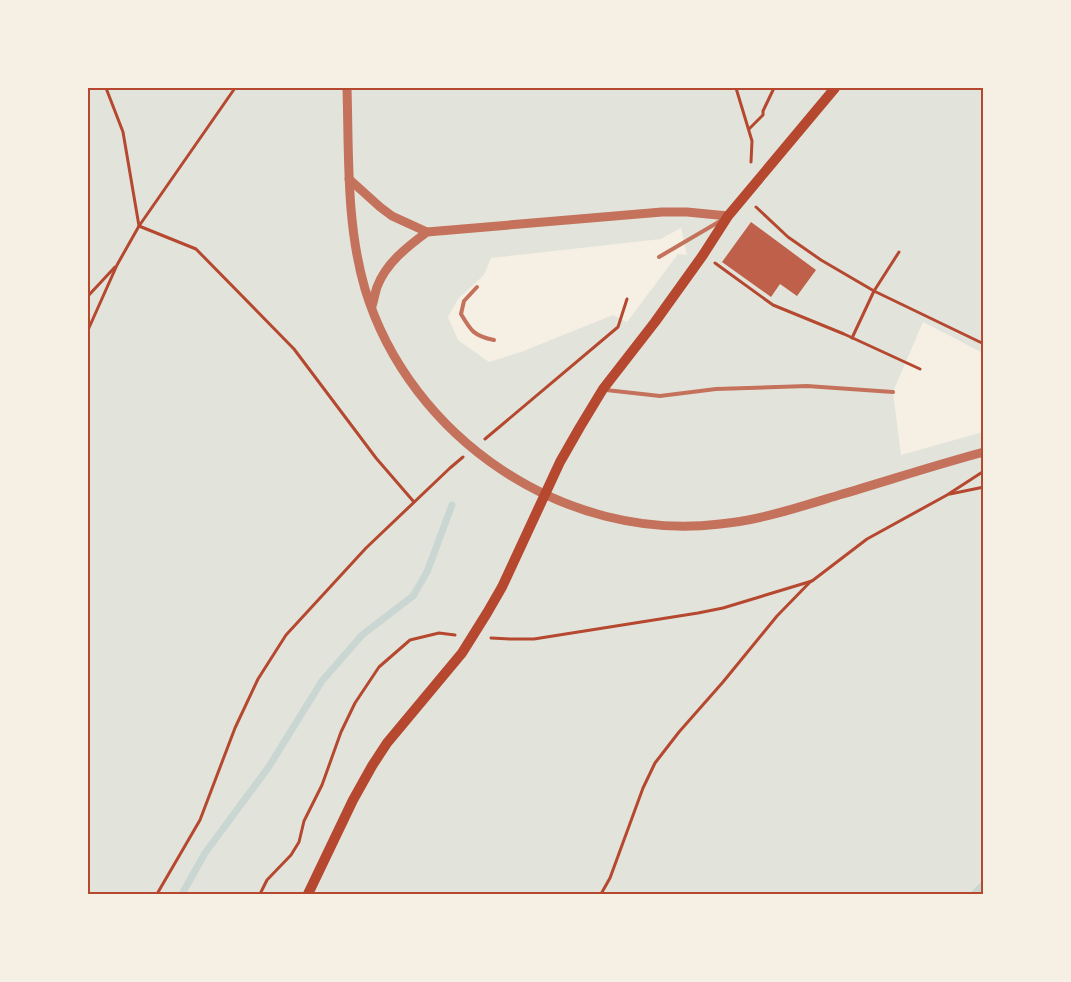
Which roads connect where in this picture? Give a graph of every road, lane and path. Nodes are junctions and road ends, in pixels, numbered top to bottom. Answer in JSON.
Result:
{"nodes":[{"id":1,"x":106,"y":88,"type":"edge"},
{"id":2,"x":235,"y":88,"type":"edge"},
{"id":3,"x":347,"y":88,"type":"edge"},
{"id":4,"x":736,"y":88,"type":"edge"},
{"id":5,"x":774,"y":88,"type":"edge"},
{"id":6,"x":834,"y":88,"type":"edge"},
{"id":7,"x":749,"y":130,"type":"junction"},
{"id":8,"x":349,"y":179,"type":"junction"},
{"id":9,"x":750,"y":190,"type":"junction"},
{"id":10,"x":728,"y":216,"type":"junction"},
{"id":11,"x":139,"y":226,"type":"junction"},
{"id":12,"x":427,"y":232,"type":"junction"},
{"id":13,"x":899,"y":252,"type":"dead end"},
{"id":14,"x":703,"y":255,"type":"junction"},
{"id":15,"x":659,"y":257,"type":"dead end"},
{"id":16,"x":117,"y":265,"type":"junction"},
{"id":17,"x":477,"y":286,"type":"dead end"},
{"id":18,"x":874,"y":291,"type":"junction"},
{"id":19,"x":88,"y":296,"type":"edge"},
{"id":20,"x":626,"y":298,"type":"dead end"},
{"id":21,"x":372,"y":307,"type":"junction"},
{"id":22,"x":88,"y":330,"type":"edge"},
{"id":23,"x":852,"y":338,"type":"junction"},
{"id":24,"x":494,"y":340,"type":"dead end"},
{"id":25,"x":984,"y":344,"type":"edge"},
{"id":26,"x":920,"y":369,"type":"dead end"},
{"id":27,"x":603,"y":389,"type":"junction"},
{"id":28,"x":893,"y":392,"type":"dead end"},
{"id":29,"x":480,"y":443,"type":"dead end"},
{"id":30,"x":984,"y":452,"type":"edge"},
{"id":31,"x":465,"y":456,"type":"dead end"},
{"id":32,"x":984,"y":471,"type":"edge"},
{"id":33,"x":984,"y":487,"type":"edge"},
{"id":34,"x":947,"y":495,"type":"junction"},
{"id":35,"x":414,"y":502,"type":"junction"},
{"id":36,"x":812,"y":581,"type":"junction"},
{"id":37,"x":474,"y":636,"type":"junction"},
{"id":38,"x":157,"y":894,"type":"edge"},
{"id":39,"x":260,"y":894,"type":"edge"},
{"id":40,"x":308,"y":894,"type":"edge"},
{"id":41,"x":602,"y":894,"type":"edge"}],
"edges":[{"from":1,"to":11,"type":"path"},
{"from":2,"to":11,"type":"path"},
{"from":3,"to":8,"type":"street"},
{"from":4,"to":7,"type":"path"},
{"from":5,"to":7,"type":"path"},
{"from":6,"to":9,"type":"main road"},
{"from":7,"to":9,"type":"path"},
{"from":8,"to":12,"type":"street"},
{"from":8,"to":21,"type":"street"},
{"from":9,"to":10,"type":"main road"},
{"from":9,"to":18,"type":"path"},
{"from":10,"to":12,"type":"street"},
{"from":10,"to":14,"type":"main road"},
{"from":10,"to":15,"type":"lane"},
{"from":11,"to":16,"type":"path"},
{"from":11,"to":35,"type":"path"},
{"from":12,"to":21,"type":"street"},
{"from":13,"to":18,"type":"path"},
{"from":14,"to":23,"type":"path"},
{"from":14,"to":27,"type":"main road"},
{"from":16,"to":19,"type":"path"},
{"from":16,"to":22,"type":"path"},
{"from":17,"to":24,"type":"lane"},
{"from":18,"to":23,"type":"path"},
{"from":18,"to":25,"type":"path"},
{"from":20,"to":29,"type":"path"},
{"from":21,"to":30,"type":"street"},
{"from":23,"to":26,"type":"path"},
{"from":27,"to":28,"type":"lane"},
{"from":27,"to":37,"type":"main road"},
{"from":31,"to":35,"type":"path"},
{"from":32,"to":34,"type":"path"},
{"from":33,"to":34,"type":"path"},
{"from":34,"to":36,"type":"path"},
{"from":35,"to":38,"type":"path"},
{"from":36,"to":37,"type":"path"},
{"from":36,"to":41,"type":"path"},
{"from":37,"to":39,"type":"path"},
{"from":37,"to":40,"type":"main road"}]}
